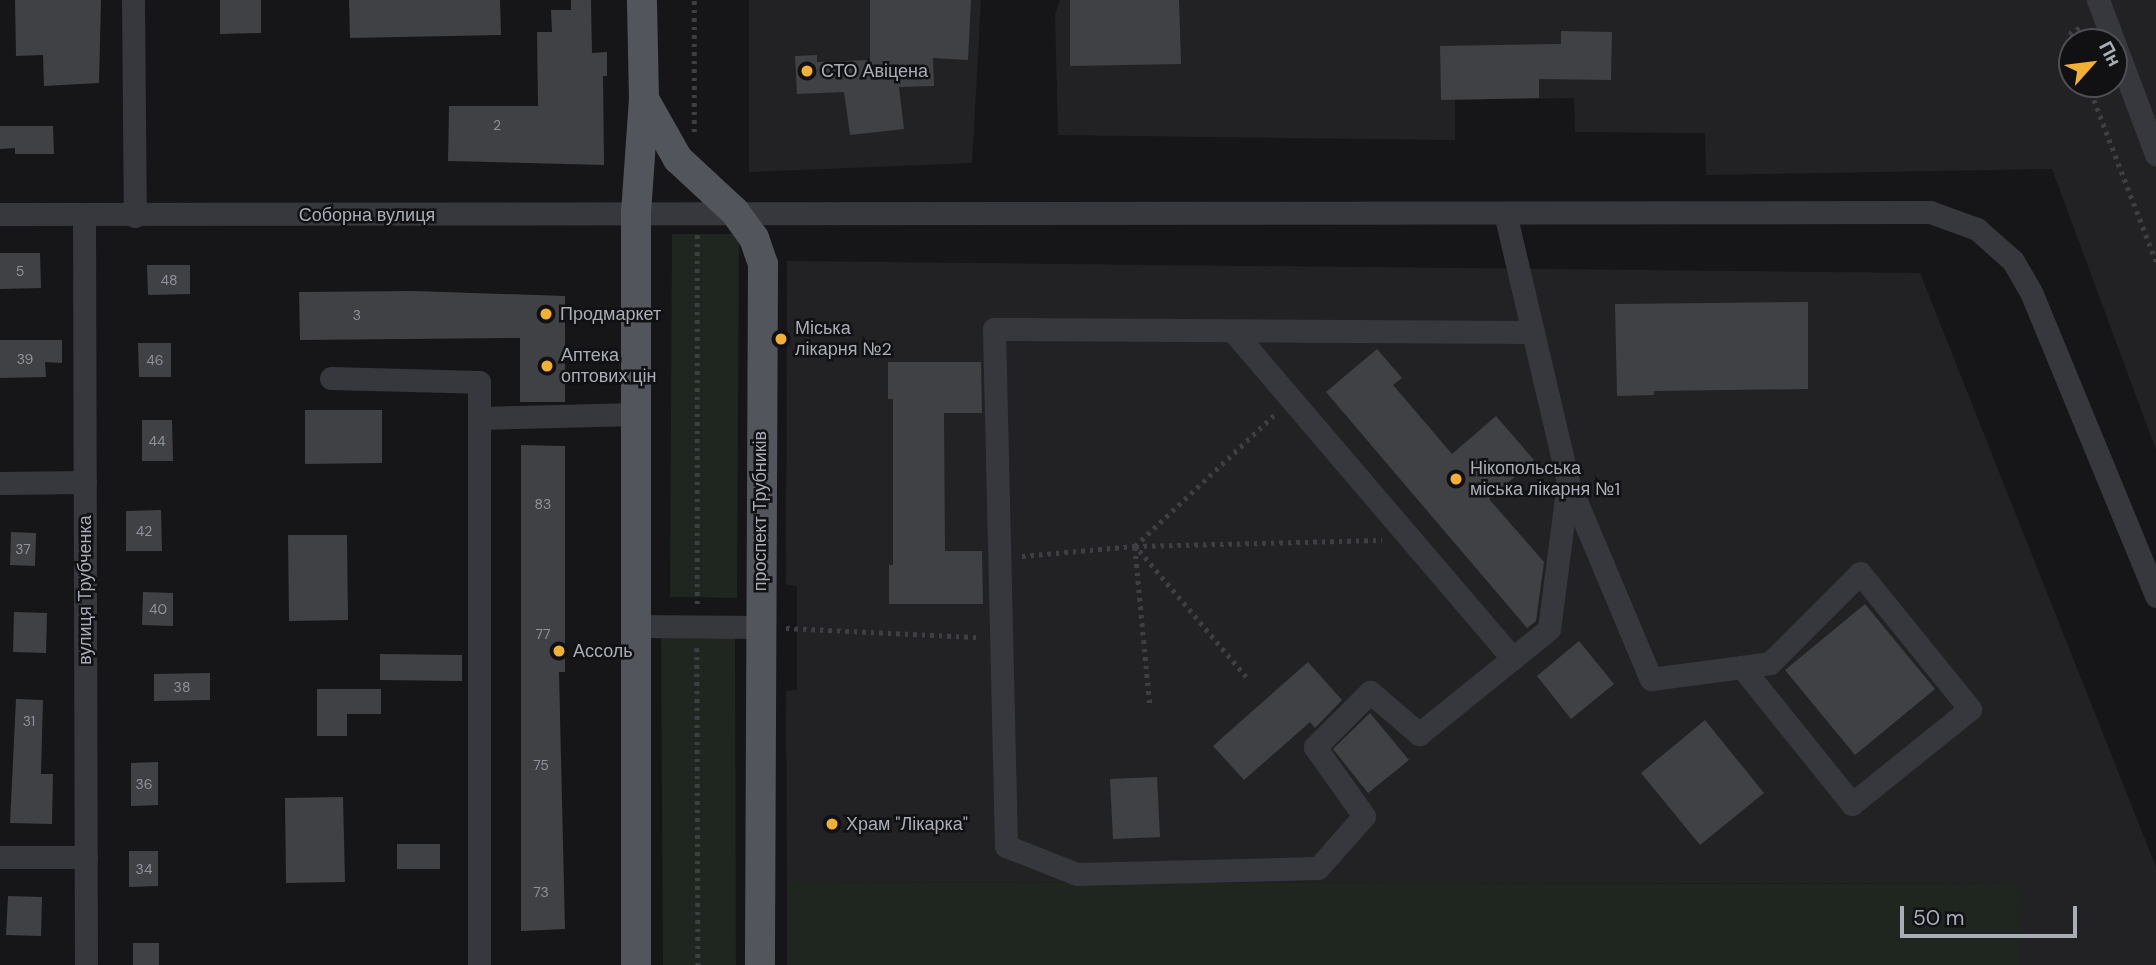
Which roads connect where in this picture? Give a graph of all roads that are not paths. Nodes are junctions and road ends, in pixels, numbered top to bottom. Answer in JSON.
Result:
{"nodes":[{"id":1,"x":133,"y":0,"type":"edge"},
{"id":2,"x":642,"y":0,"type":"edge"},
{"id":3,"x":2098,"y":0,"type":"edge"},
{"id":4,"x":644,"y":99,"type":"junction"},
{"id":5,"x":2156,"y":154,"type":"edge"},
{"id":6,"x":735,"y":212,"type":"junction"},
{"id":7,"x":636,"y":213,"type":"junction"},
{"id":8,"x":1505,"y":213,"type":"junction"},
{"id":9,"x":0,"y":214,"type":"edge"},
{"id":10,"x":84,"y":214,"type":"junction"},
{"id":11,"x":135,"y":216,"type":"junction"},
{"id":12,"x":1233,"y":331,"type":"junction"},
{"id":13,"x":1533,"y":332,"type":"junction"},
{"id":14,"x":331,"y":378,"type":"dead end"},
{"id":15,"x":636,"y":414,"type":"junction"},
{"id":16,"x":479,"y":418,"type":"junction"},
{"id":17,"x":85,"y":482,"type":"junction"},
{"id":18,"x":1568,"y":482,"type":"junction"},
{"id":19,"x":0,"y":483,"type":"edge"},
{"id":20,"x":2156,"y":596,"type":"edge"},
{"id":21,"x":635,"y":626,"type":"junction"},
{"id":22,"x":760,"y":626,"type":"junction"},
{"id":23,"x":1513,"y":659,"type":"junction"},
{"id":24,"x":1742,"y":667,"type":"junction"},
{"id":25,"x":0,"y":857,"type":"edge"},
{"id":26,"x":86,"y":857,"type":"junction"},
{"id":27,"x":86,"y":965,"type":"edge"},
{"id":28,"x":479,"y":965,"type":"edge"},
{"id":29,"x":636,"y":965,"type":"edge"},
{"id":30,"x":760,"y":965,"type":"edge"}],
"edges":[{"from":1,"to":11,"type":"street"},
{"from":2,"to":4,"type":"main road","name":"проспект Трубників"},
{"from":3,"to":5,"type":"street"},
{"from":4,"to":6,"type":"main road","name":"проспект Трубників"},
{"from":4,"to":7,"type":"main road","name":"проспект Трубників"},
{"from":6,"to":7,"type":"street","name":"Соборна вулиця"},
{"from":6,"to":8,"type":"street","name":"Соборна вулиця"},
{"from":6,"to":22,"type":"main road","name":"проспект Трубників"},
{"from":7,"to":11,"type":"street","name":"Соборна вулиця"},
{"from":7,"to":15,"type":"main road","name":"проспект Трубників"},
{"from":8,"to":13,"type":"street"},
{"from":8,"to":20,"type":"street","name":"Соборна вулиця"},
{"from":9,"to":10,"type":"street","name":"Соборна вулиця"},
{"from":10,"to":11,"type":"street","name":"Соборна вулиця"},
{"from":10,"to":17,"type":"street","name":"вулиця Трубченка"},
{"from":12,"to":13,"type":"street"},
{"from":12,"to":23,"type":"street"},
{"from":12,"to":23,"type":"street"},
{"from":13,"to":18,"type":"street"},
{"from":14,"to":16,"type":"street"},
{"from":15,"to":16,"type":"street"},
{"from":15,"to":21,"type":"main road","name":"проспект Трубників"},
{"from":16,"to":28,"type":"street"},
{"from":17,"to":19,"type":"street"},
{"from":17,"to":26,"type":"street","name":"вулиця Трубченка"},
{"from":18,"to":23,"type":"street"},
{"from":18,"to":24,"type":"street"},
{"from":21,"to":22,"type":"street"},
{"from":21,"to":29,"type":"main road","name":"проспект Трубників"},
{"from":22,"to":30,"type":"main road","name":"проспект Трубників"},
{"from":24,"to":24,"type":"street"},
{"from":25,"to":26,"type":"street"},
{"from":26,"to":27,"type":"street","name":"вулиця Трубченка"}]}
